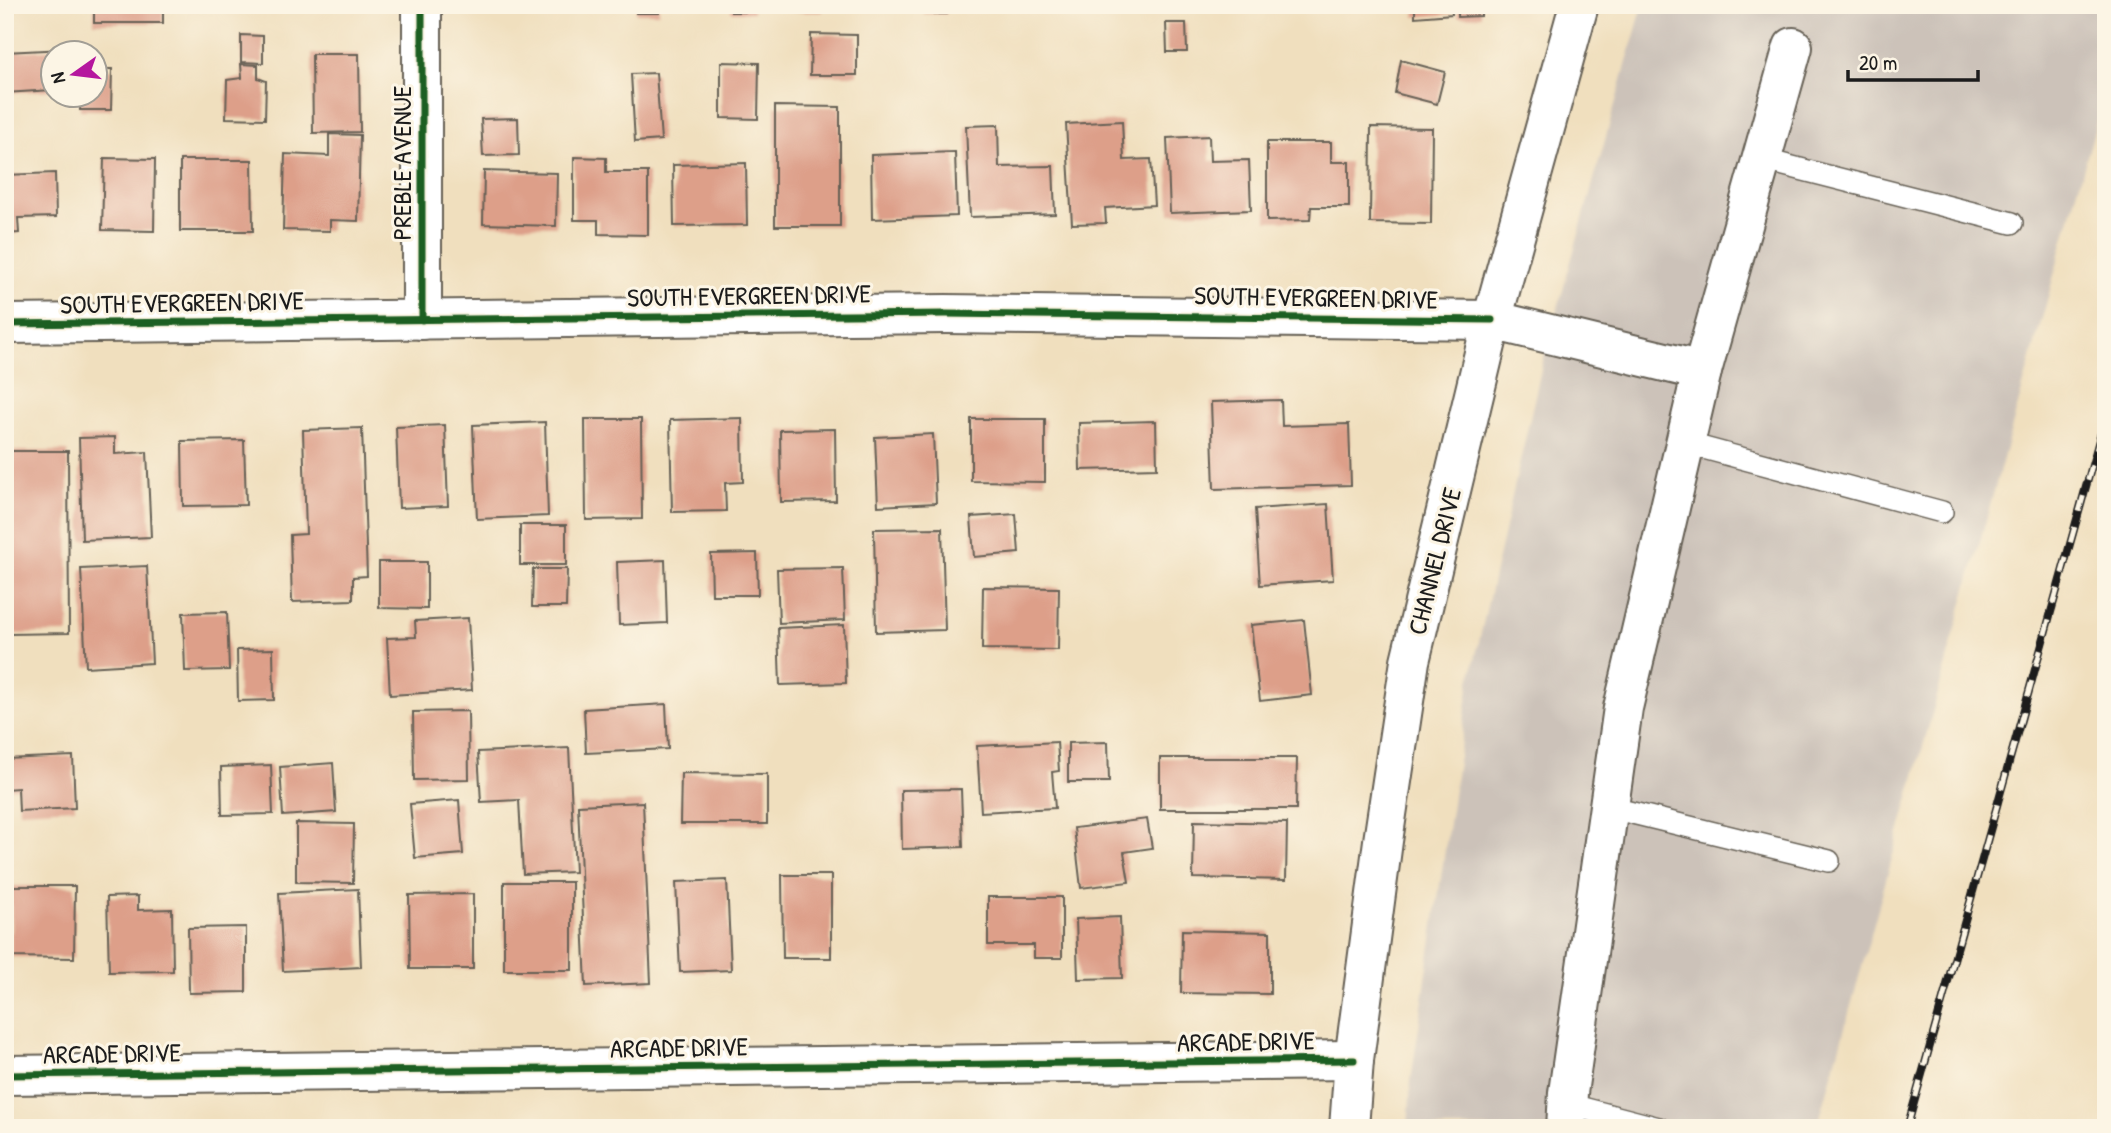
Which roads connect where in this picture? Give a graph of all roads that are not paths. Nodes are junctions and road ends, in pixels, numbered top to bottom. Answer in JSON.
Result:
{"nodes":[{"id":1,"x":422,"y":5,"type":"edge"},
{"id":2,"x":1578,"y":5,"type":"edge"},
{"id":3,"x":1793,"y":47,"type":"dead end"},
{"id":4,"x":1761,"y":159,"type":"junction"},
{"id":5,"x":2012,"y":223,"type":"dead end"},
{"id":6,"x":422,"y":320,"type":"junction"},
{"id":7,"x":1492,"y":320,"type":"junction"},
{"id":8,"x":5,"y":324,"type":"edge"},
{"id":9,"x":1702,"y":371,"type":"junction"},
{"id":10,"x":1685,"y":443,"type":"junction"},
{"id":11,"x":1942,"y":512,"type":"dead end"},
{"id":12,"x":1608,"y":807,"type":"junction"},
{"id":13,"x":1829,"y":861,"type":"dead end"},
{"id":14,"x":1354,"y":1060,"type":"junction"},
{"id":15,"x":5,"y":1075,"type":"edge"},
{"id":16,"x":1567,"y":1116,"type":"edge"},
{"id":17,"x":1349,"y":1128,"type":"edge"},
{"id":18,"x":1659,"y":1128,"type":"edge"}],
"edges":[{"from":1,"to":6,"type":"street","name":"PREBLE AVENUE"},
{"from":2,"to":7,"type":"street","name":"CHANNEL DRIVE"},
{"from":3,"to":4,"type":"street"},
{"from":4,"to":5,"type":"lane"},
{"from":4,"to":9,"type":"street"},
{"from":6,"to":7,"type":"street","name":"SOUTH EVERGREEN DRIVE"},
{"from":6,"to":8,"type":"street","name":"SOUTH EVERGREEN DRIVE"},
{"from":7,"to":9,"type":"street","name":"SOUTH EVERGREEN DRIVE"},
{"from":7,"to":14,"type":"street","name":"CHANNEL DRIVE"},
{"from":9,"to":10,"type":"street"},
{"from":10,"to":11,"type":"lane"},
{"from":10,"to":12,"type":"street"},
{"from":12,"to":13,"type":"lane"},
{"from":12,"to":16,"type":"street"},
{"from":14,"to":15,"type":"street","name":"ARCADE DRIVE"},
{"from":14,"to":17,"type":"street","name":"CHANNEL DRIVE"},
{"from":16,"to":18,"type":"lane"}]}
